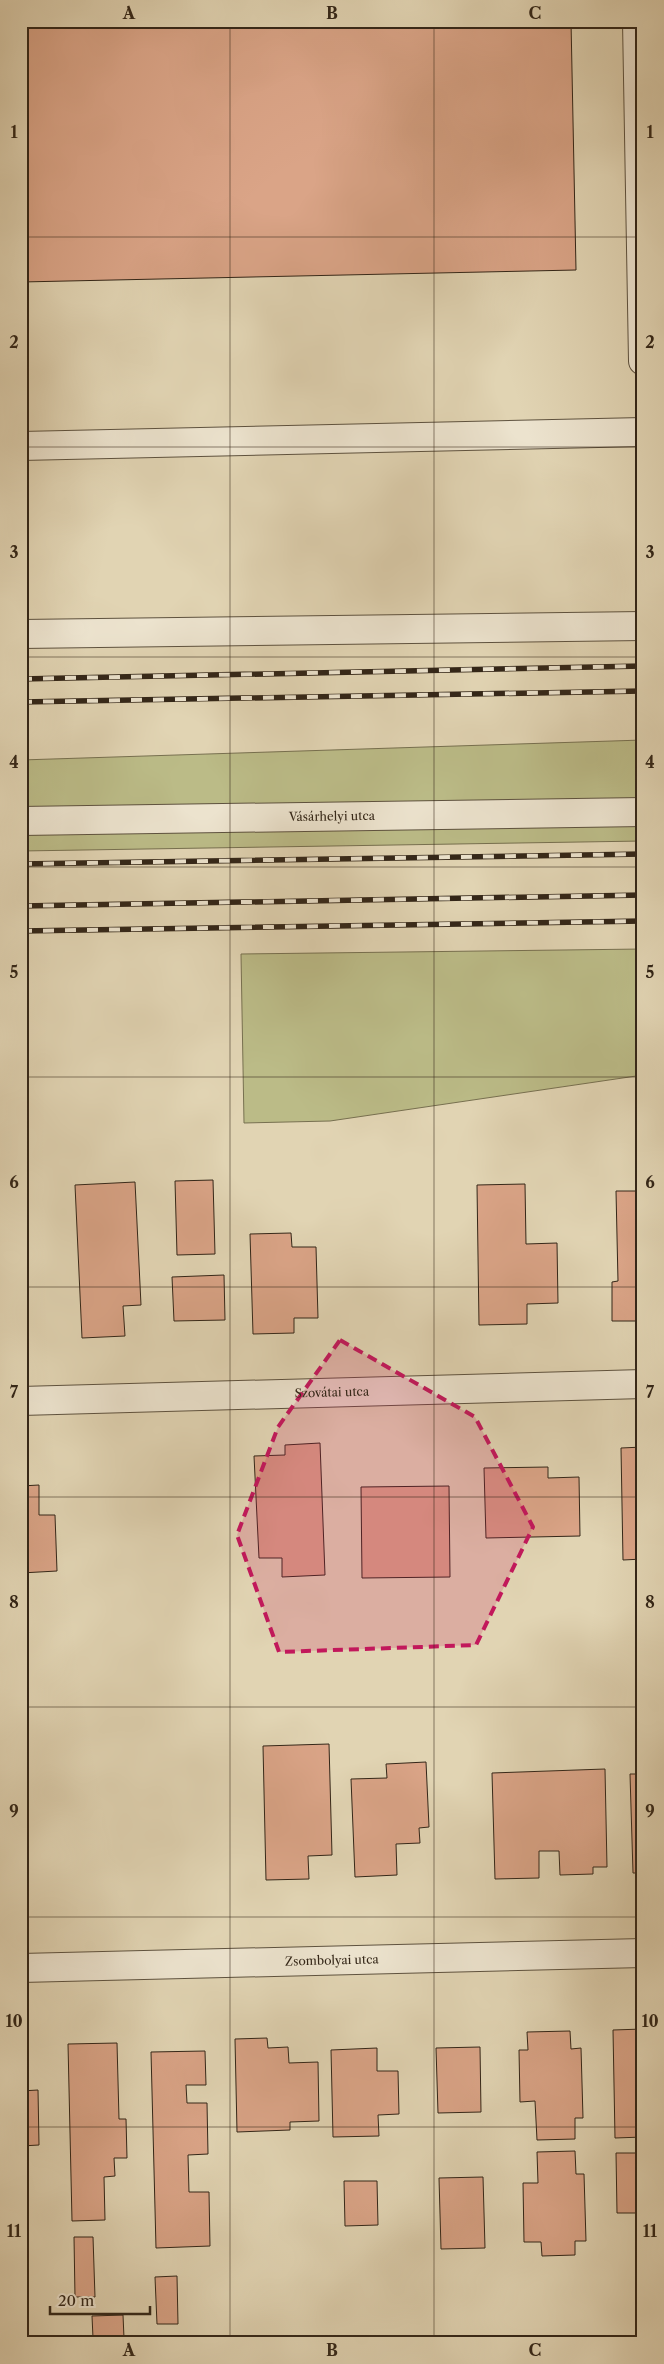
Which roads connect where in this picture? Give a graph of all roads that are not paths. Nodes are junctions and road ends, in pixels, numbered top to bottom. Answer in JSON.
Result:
{"nodes":[{"id":1,"x":637,"y":21,"type":"edge"},
{"id":2,"x":643,"y":361,"type":"edge"},
{"id":3,"x":643,"y":432,"type":"edge"},
{"id":4,"x":21,"y":446,"type":"edge"},
{"id":5,"x":643,"y":626,"type":"edge"},
{"id":6,"x":21,"y":634,"type":"edge"},
{"id":7,"x":643,"y":812,"type":"edge"},
{"id":8,"x":21,"y":821,"type":"edge"},
{"id":9,"x":643,"y":1384,"type":"edge"},
{"id":10,"x":21,"y":1401,"type":"edge"},
{"id":11,"x":643,"y":1953,"type":"edge"},
{"id":12,"x":21,"y":1968,"type":"edge"}],
"edges":[{"from":1,"to":2,"type":"street"},
{"from":3,"to":4,"type":"street"},
{"from":5,"to":6,"type":"street"},
{"from":7,"to":8,"type":"street","name":"Vásárhelyi utca"},
{"from":9,"to":10,"type":"street","name":"Szovátai utca"},
{"from":11,"to":12,"type":"street","name":"Zsombolyai utca"}]}
